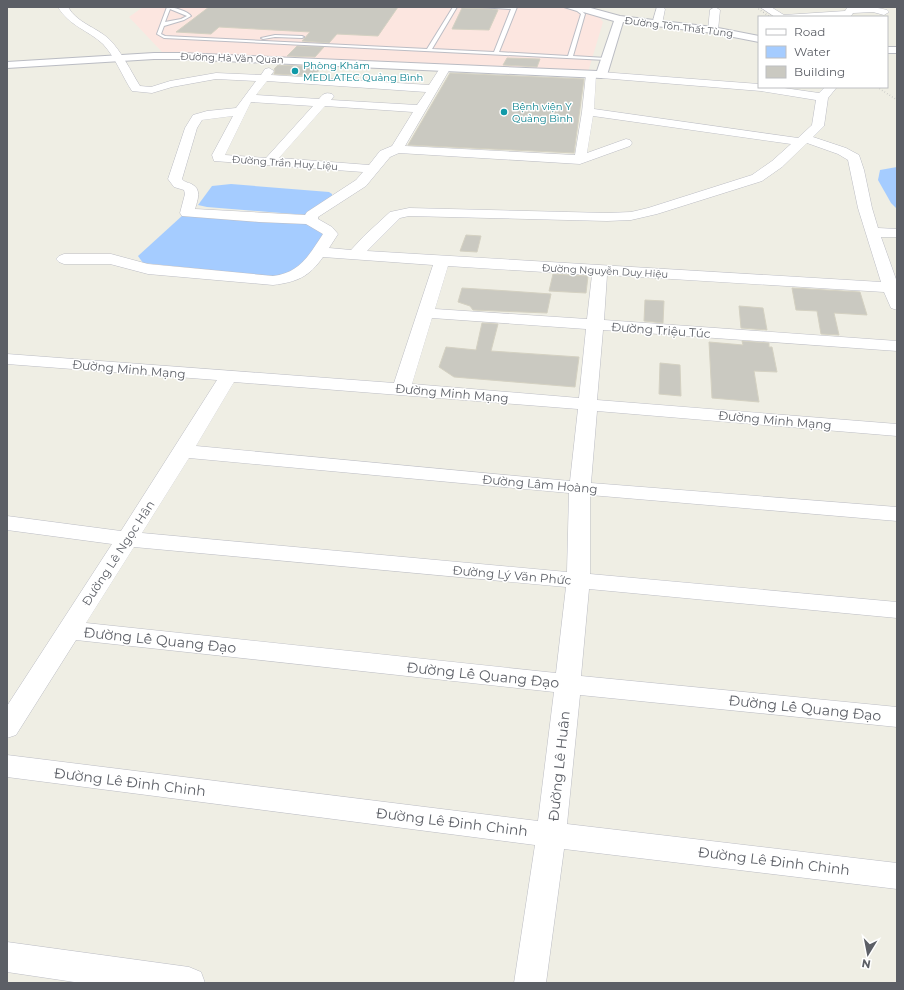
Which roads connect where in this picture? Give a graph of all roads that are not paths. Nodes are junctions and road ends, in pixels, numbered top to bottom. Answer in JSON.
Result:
{"nodes":[{"id":1,"x":63,"y":7,"type":"edge"},
{"id":2,"x":169,"y":7,"type":"edge"},
{"id":3,"x":454,"y":7,"type":"edge"},
{"id":4,"x":481,"y":7,"type":"edge"},
{"id":5,"x":566,"y":7,"type":"edge"},
{"id":6,"x":576,"y":7,"type":"edge"},
{"id":7,"x":765,"y":7,"type":"edge"},
{"id":8,"x":514,"y":8,"type":"edge"},
{"id":9,"x":660,"y":9,"type":"dead end"},
{"id":10,"x":715,"y":10,"type":"dead end"},
{"id":11,"x":884,"y":12,"type":"dead end"},
{"id":12,"x":778,"y":16,"type":"edge"},
{"id":13,"x":807,"y":16,"type":"edge"},
{"id":14,"x":619,"y":19,"type":"junction"},
{"id":15,"x":657,"y":24,"type":"junction"},
{"id":16,"x":162,"y":25,"type":"junction"},
{"id":17,"x":713,"y":30,"type":"junction"},
{"id":18,"x":310,"y":38,"type":"dead end"},
{"id":19,"x":332,"y":39,"type":"dead end"},
{"id":20,"x":758,"y":39,"type":"edge"},
{"id":21,"x":247,"y":42,"type":"junction"},
{"id":22,"x":351,"y":46,"type":"junction"},
{"id":23,"x":429,"y":50,"type":"junction"},
{"id":24,"x":496,"y":54,"type":"junction"},
{"id":25,"x":570,"y":57,"type":"junction"},
{"id":26,"x":117,"y":58,"type":"junction"},
{"id":27,"x":606,"y":59,"type":"junction"},
{"id":28,"x":279,"y":60,"type":"junction"},
{"id":29,"x":7,"y":65,"type":"edge"},
{"id":30,"x":446,"y":67,"type":"junction"},
{"id":31,"x":596,"y":75,"type":"junction"},
{"id":32,"x":264,"y":78,"type":"junction"},
{"id":33,"x":340,"y":83,"type":"junction"},
{"id":34,"x":758,"y":88,"type":"edge"},
{"id":35,"x":761,"y":88,"type":"edge"},
{"id":36,"x":830,"y":88,"type":"edge"},
{"id":37,"x":434,"y":89,"type":"junction"},
{"id":38,"x":822,"y":97,"type":"junction"},
{"id":39,"x":248,"y":98,"type":"junction"},
{"id":40,"x":322,"y":103,"type":"junction"},
{"id":41,"x":422,"y":109,"type":"junction"},
{"id":42,"x":242,"y":111,"type":"junction"},
{"id":43,"x":588,"y":112,"type":"junction"},
{"id":44,"x":802,"y":140,"type":"junction"},
{"id":45,"x":626,"y":143,"type":"dead end"},
{"id":46,"x":398,"y":149,"type":"junction"},
{"id":47,"x":580,"y":160,"type":"junction"},
{"id":48,"x":269,"y":162,"type":"junction"},
{"id":49,"x":371,"y":169,"type":"junction"},
{"id":50,"x":310,"y":220,"type":"junction"},
{"id":51,"x":873,"y":232,"type":"junction"},
{"id":52,"x":897,"y":233,"type":"edge"},
{"id":53,"x":318,"y":252,"type":"junction"},
{"id":54,"x":355,"y":255,"type":"junction"},
{"id":55,"x":64,"y":259,"type":"dead end"},
{"id":56,"x":442,"y":261,"type":"junction"},
{"id":57,"x":600,"y":271,"type":"junction"},
{"id":58,"x":894,"y":288,"type":"edge"},
{"id":59,"x":897,"y":305,"type":"edge"},
{"id":60,"x":426,"y":313,"type":"junction"},
{"id":61,"x":596,"y":325,"type":"junction"},
{"id":62,"x":897,"y":346,"type":"edge"},
{"id":63,"x":7,"y":359,"type":"edge"},
{"id":64,"x":228,"y":377,"type":"junction"},
{"id":65,"x":401,"y":389,"type":"junction"},
{"id":66,"x":588,"y":405,"type":"junction"},
{"id":67,"x":897,"y":430,"type":"edge"},
{"id":68,"x":183,"y":451,"type":"junction"},
{"id":69,"x":580,"y":488,"type":"junction"},
{"id":70,"x":897,"y":514,"type":"edge"},
{"id":71,"x":7,"y":523,"type":"edge"},
{"id":72,"x":128,"y":538,"type":"junction"},
{"id":73,"x":578,"y":581,"type":"junction"},
{"id":74,"x":897,"y":610,"type":"edge"},
{"id":75,"x":68,"y":630,"type":"junction"},
{"id":76,"x":568,"y":684,"type":"junction"},
{"id":77,"x":897,"y":717,"type":"edge"},
{"id":78,"x":7,"y":728,"type":"edge"},
{"id":79,"x":7,"y":766,"type":"edge"},
{"id":80,"x":551,"y":835,"type":"junction"},
{"id":81,"x":897,"y":876,"type":"edge"},
{"id":82,"x":7,"y":957,"type":"edge"},
{"id":83,"x":189,"y":983,"type":"edge"},
{"id":84,"x":530,"y":983,"type":"edge"}],
"edges":[{"from":1,"to":26,"type":"street"},
{"from":2,"to":16,"type":"lane"},
{"from":2,"to":16,"type":"lane"},
{"from":3,"to":23,"type":"lane"},
{"from":4,"to":8,"type":"lane"},
{"from":5,"to":25,"type":"lane"},
{"from":6,"to":14,"type":"main road","name":"Đường Tôn Thất Tùng"},
{"from":7,"to":12,"type":"street"},
{"from":8,"to":24,"type":"lane"},
{"from":9,"to":15,"type":"street"},
{"from":10,"to":17,"type":"street"},
{"from":11,"to":13,"type":"street"},
{"from":14,"to":15,"type":"main road","name":"Đường Tôn Thất Tùng"},
{"from":14,"to":27,"type":"main road"},
{"from":15,"to":17,"type":"main road","name":"Đường Tôn Thất Tùng"},
{"from":16,"to":21,"type":"lane"},
{"from":17,"to":20,"type":"main road","name":"Đường Tôn Thất Tùng"},
{"from":18,"to":21,"type":"lane"},
{"from":19,"to":22,"type":"lane"},
{"from":21,"to":22,"type":"lane"},
{"from":22,"to":23,"type":"lane"},
{"from":23,"to":24,"type":"lane"},
{"from":24,"to":25,"type":"lane"},
{"from":25,"to":27,"type":"lane"},
{"from":26,"to":28,"type":"main road","name":"Đường Hà Văn Quan"},
{"from":26,"to":29,"type":"main road","name":"Đường Hà Văn Quan"},
{"from":26,"to":32,"type":"street"},
{"from":27,"to":31,"type":"main road"},
{"from":28,"to":30,"type":"main road","name":"Đường Hà Văn Quan"},
{"from":28,"to":32,"type":"street","name":"Đường Trần Huy Liệu"},
{"from":30,"to":31,"type":"main road","name":"Đường Hà Văn Quan"},
{"from":30,"to":37,"type":"street"},
{"from":31,"to":34,"type":"street"},
{"from":31,"to":43,"type":"street"},
{"from":32,"to":33,"type":"street"},
{"from":32,"to":39,"type":"street","name":"Đường Trần Huy Liệu"},
{"from":33,"to":37,"type":"street"},
{"from":33,"to":40,"type":"street"},
{"from":35,"to":38,"type":"street"},
{"from":36,"to":38,"type":"street"},
{"from":37,"to":41,"type":"street"},
{"from":38,"to":44,"type":"street"},
{"from":39,"to":40,"type":"street"},
{"from":39,"to":42,"type":"street","name":"Đường Trần Huy Liệu"},
{"from":40,"to":41,"type":"street"},
{"from":40,"to":48,"type":"street"},
{"from":41,"to":46,"type":"street"},
{"from":42,"to":48,"type":"street","name":"Đường Trần Huy Liệu"},
{"from":42,"to":50,"type":"street"},
{"from":43,"to":44,"type":"street"},
{"from":43,"to":47,"type":"street"},
{"from":44,"to":51,"type":"street"},
{"from":44,"to":54,"type":"street"},
{"from":45,"to":47,"type":"street"},
{"from":46,"to":47,"type":"street"},
{"from":46,"to":49,"type":"street"},
{"from":48,"to":49,"type":"street","name":"Đường Trần Huy Liệu"},
{"from":49,"to":50,"type":"street"},
{"from":50,"to":53,"type":"street"},
{"from":51,"to":52,"type":"street"},
{"from":51,"to":58,"type":"street"},
{"from":53,"to":54,"type":"street","name":"Đường Nguyễn Duy Hiệu"},
{"from":53,"to":55,"type":"street"},
{"from":54,"to":56,"type":"street","name":"Đường Nguyễn Duy Hiệu"},
{"from":56,"to":57,"type":"street","name":"Đường Nguyễn Duy Hiệu"},
{"from":56,"to":60,"type":"street"},
{"from":57,"to":58,"type":"street","name":"Đường Nguyễn Duy Hiệu"},
{"from":57,"to":61,"type":"street","name":"Đường Lê Huân"},
{"from":58,"to":59,"type":"street"},
{"from":60,"to":61,"type":"street","name":"Đường Triệu Túc"},
{"from":60,"to":65,"type":"street"},
{"from":61,"to":62,"type":"street","name":"Đường Triệu Túc"},
{"from":61,"to":66,"type":"street","name":"Đường Lê Huân"},
{"from":63,"to":64,"type":"street","name":"Đường Minh Mạng"},
{"from":64,"to":65,"type":"street","name":"Đường Minh Mạng"},
{"from":64,"to":68,"type":"street","name":"Đường Lê Ngọc Hân"},
{"from":65,"to":66,"type":"street","name":"Đường Minh Mạng"},
{"from":66,"to":67,"type":"street","name":"Đường Minh Mạng"},
{"from":66,"to":69,"type":"street","name":"Đường Lê Huân"},
{"from":68,"to":69,"type":"street","name":"Đường Lâm Hoàng"},
{"from":68,"to":72,"type":"street","name":"Đường Lê Ngọc Hân"},
{"from":69,"to":70,"type":"street","name":"Đường Lâm Hoàng"},
{"from":69,"to":73,"type":"street","name":"Đường Lê Huân"},
{"from":71,"to":72,"type":"street","name":"Đường Lý Văn Phức"},
{"from":72,"to":73,"type":"street","name":"Đường Lý Văn Phức"},
{"from":72,"to":75,"type":"street","name":"Đường Lê Ngọc Hân"},
{"from":73,"to":74,"type":"street","name":"Đường Lý Văn Phức"},
{"from":73,"to":76,"type":"street","name":"Đường Lê Huân"},
{"from":75,"to":76,"type":"street","name":"Đường Lê Quang Đạo"},
{"from":75,"to":78,"type":"street","name":"Đường Lê Ngọc Hân"},
{"from":76,"to":77,"type":"street","name":"Đường Lê Quang Đạo"},
{"from":76,"to":80,"type":"street","name":"Đường Lê Huân"},
{"from":79,"to":80,"type":"street","name":"Đường Lê Đinh Chinh"},
{"from":80,"to":81,"type":"street","name":"Đường Lê Đinh Chinh"},
{"from":80,"to":84,"type":"street","name":"Đường Lê Huân"},
{"from":82,"to":83,"type":"street"}]}
